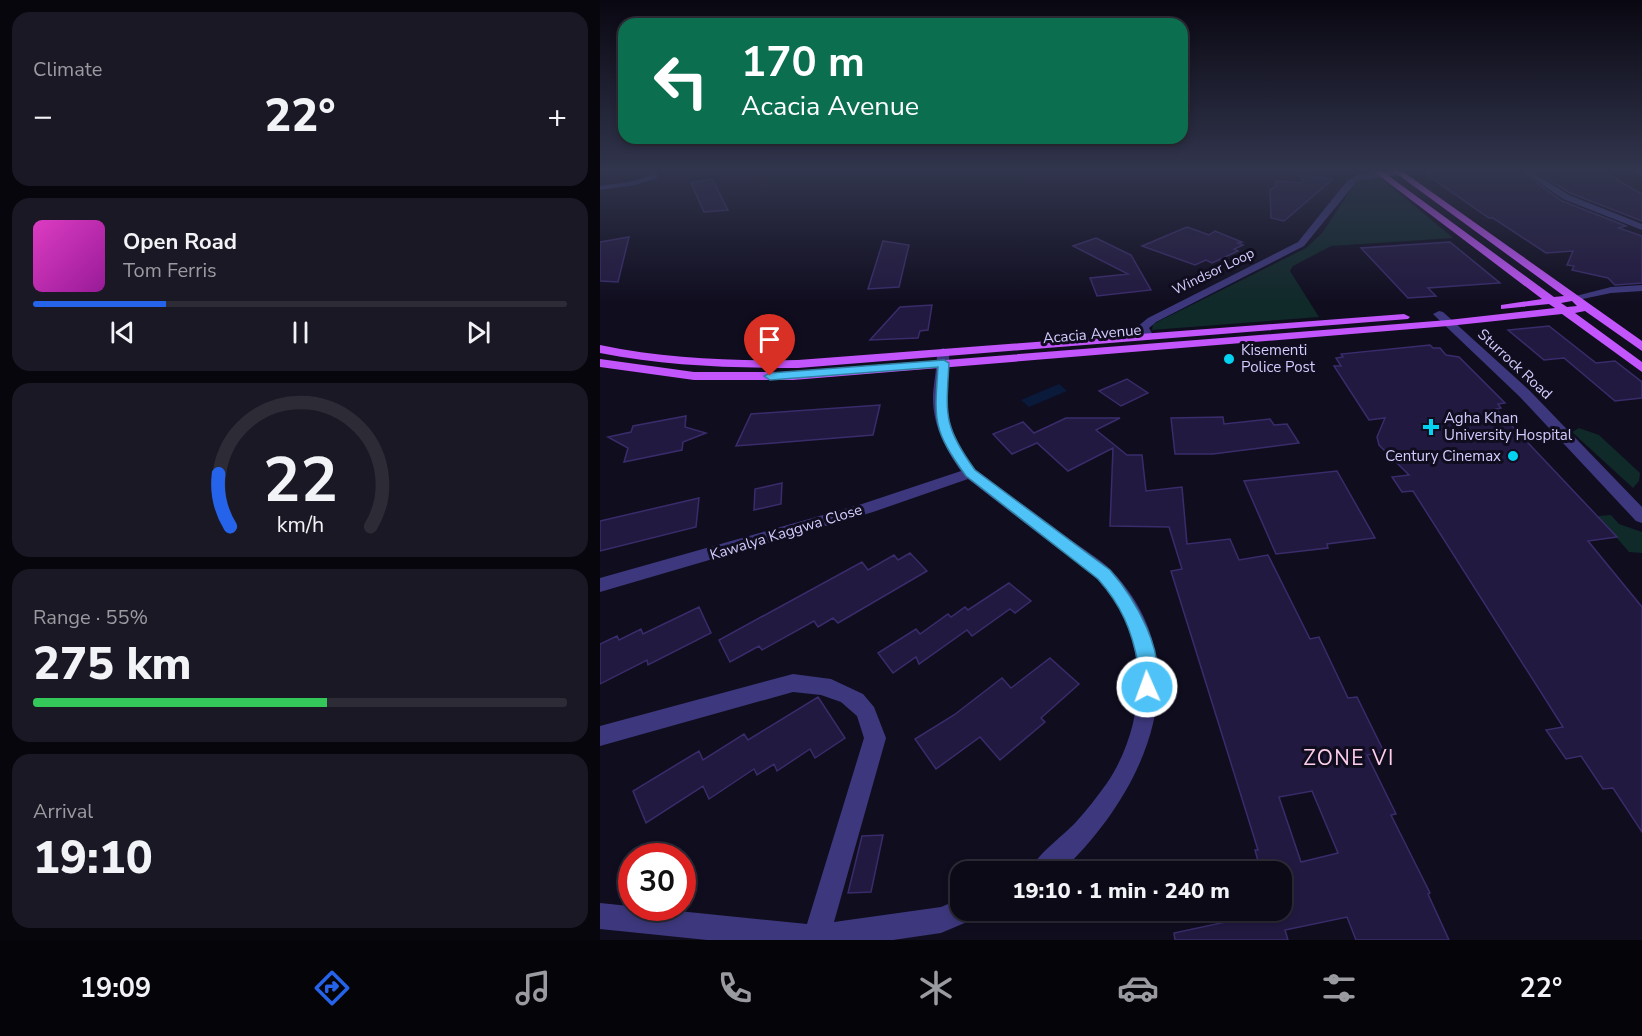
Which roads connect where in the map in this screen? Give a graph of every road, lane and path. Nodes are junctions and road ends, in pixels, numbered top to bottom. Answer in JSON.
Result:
{"nodes":[{"id":1,"x":1326,"y":215,"type":"edge"},
{"id":2,"x":1436,"y":215,"type":"edge"},
{"id":3,"x":1460,"y":215,"type":"edge"},
{"id":4,"x":1613,"y":215,"type":"edge"},
{"id":5,"x":1642,"y":226,"type":"edge"},
{"id":6,"x":1642,"y":288,"type":"edge"},
{"id":7,"x":1579,"y":296,"type":"junction"},
{"id":8,"x":1554,"y":301,"type":"junction"},
{"id":9,"x":1587,"y":308,"type":"junction"},
{"id":10,"x":1567,"y":312,"type":"junction"},
{"id":11,"x":1444,"y":319,"type":"junction"},
{"id":12,"x":1147,"y":335,"type":"junction"},
{"id":13,"x":1642,"y":347,"type":"edge"},
{"id":14,"x":600,"y":349,"type":"edge"},
{"id":15,"x":943,"y":358,"type":"junction"},
{"id":16,"x":600,"y":363,"type":"edge"},
{"id":17,"x":1642,"y":368,"type":"edge"},
{"id":18,"x":970,"y":473,"type":"junction"},
{"id":19,"x":1642,"y":517,"type":"edge"},
{"id":20,"x":600,"y":585,"type":"edge"},
{"id":21,"x":600,"y":736,"type":"edge"},
{"id":22,"x":1053,"y":861,"type":"edge"},
{"id":23,"x":600,"y":916,"type":"edge"},
{"id":24,"x":950,"y":916,"type":"edge"},
{"id":25,"x":816,"y":938,"type":"junction"}],
"edges":[{"from":1,"to":12,"type":"street","name":"Windsor Loop"},
{"from":2,"to":8,"type":"main road"},
{"from":3,"to":7,"type":"main road"},
{"from":4,"to":5,"type":"street"},
{"from":6,"to":7,"type":"street"},
{"from":7,"to":8,"type":"main road","name":"Acacia Avenue"},
{"from":7,"to":9,"type":"street"},
{"from":8,"to":10,"type":"main road"},
{"from":8,"to":11,"type":"main road","name":"Acacia Avenue"},
{"from":9,"to":10,"type":"main road","name":"Acacia Avenue"},
{"from":9,"to":13,"type":"main road"},
{"from":10,"to":11,"type":"main road","name":"Acacia Avenue"},
{"from":10,"to":17,"type":"main road"},
{"from":11,"to":12,"type":"main road","name":"Acacia Avenue"},
{"from":11,"to":15,"type":"main road","name":"Acacia Avenue"},
{"from":11,"to":19,"type":"street","name":"Sturrock Road"},
{"from":12,"to":15,"type":"main road","name":"Acacia Avenue"},
{"from":14,"to":15,"type":"main road","name":"Acacia Avenue"},
{"from":15,"to":16,"type":"main road","name":"Acacia Avenue"},
{"from":15,"to":18,"type":"street"},
{"from":18,"to":20,"type":"street","name":"Kawalya Kaggwa Close"},
{"from":18,"to":22,"type":"street"},
{"from":21,"to":25,"type":"street"},
{"from":23,"to":25,"type":"street"},
{"from":24,"to":25,"type":"street"}]}
